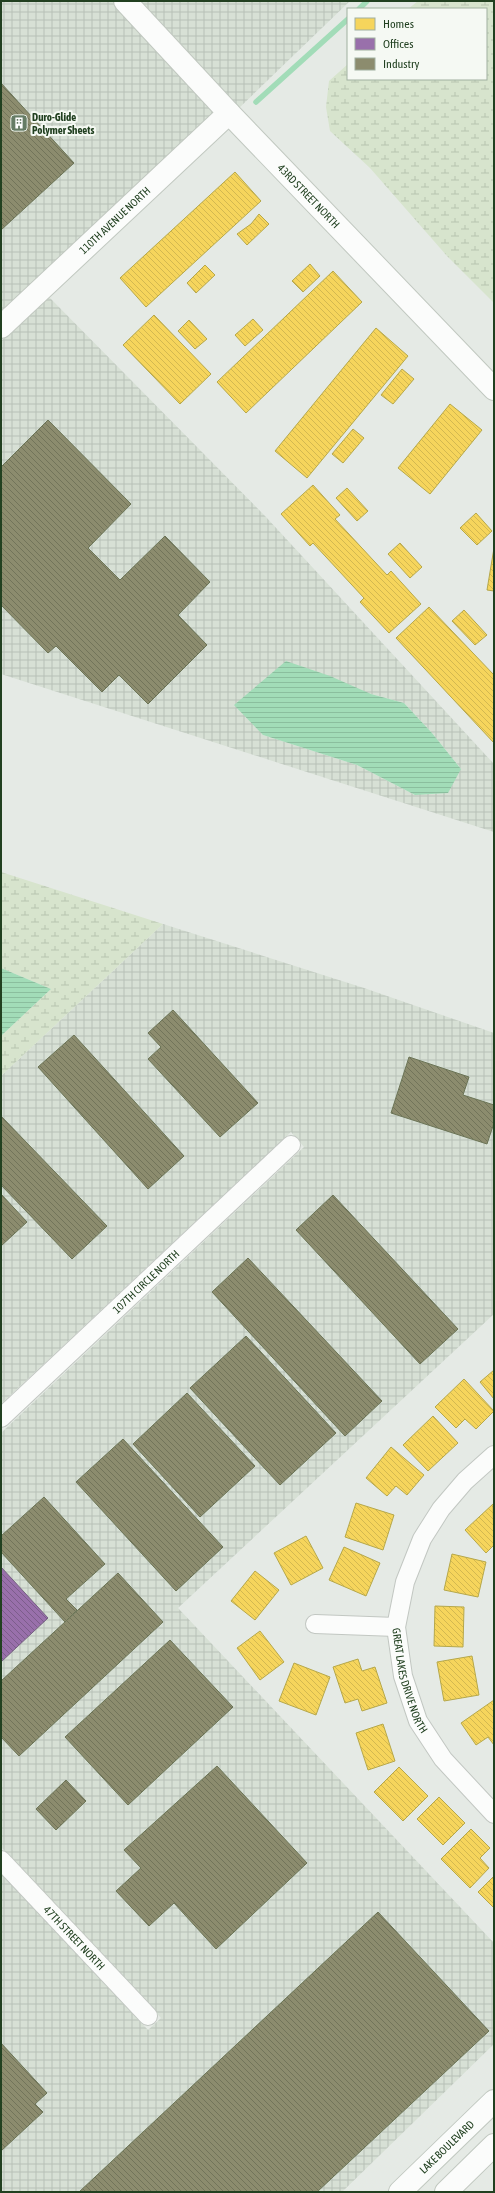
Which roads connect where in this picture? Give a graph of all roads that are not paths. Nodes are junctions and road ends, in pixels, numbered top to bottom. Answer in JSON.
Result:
{"nodes":[{"id":1,"x":125,"y":1,"type":"edge"},
{"id":2,"x":229,"y":113,"type":"junction"},
{"id":3,"x":1,"y":328,"type":"edge"},
{"id":4,"x":494,"y":388,"type":"edge"},
{"id":5,"x":291,"y":1145,"type":"dead end"},
{"id":6,"x":1,"y":1418,"type":"edge"},
{"id":7,"x":494,"y":1455,"type":"edge"},
{"id":8,"x":315,"y":1624,"type":"dead end"},
{"id":9,"x":396,"y":1627,"type":"junction"},
{"id":10,"x":494,"y":1814,"type":"edge"},
{"id":11,"x":1,"y":1860,"type":"edge"},
{"id":12,"x":148,"y":2016,"type":"dead end"},
{"id":13,"x":494,"y":2101,"type":"edge"},
{"id":14,"x":494,"y":2145,"type":"edge"},
{"id":15,"x":400,"y":2192,"type":"edge"},
{"id":16,"x":446,"y":2192,"type":"edge"}],
"edges":[{"from":1,"to":2,"type":"street","name":"43RD STREET NORTH"},
{"from":2,"to":3,"type":"street","name":"110TH AVENUE NORTH"},
{"from":2,"to":4,"type":"street","name":"43RD STREET NORTH"},
{"from":5,"to":6,"type":"street","name":"107TH CIRCLE NORTH"},
{"from":7,"to":9,"type":"street","name":"GREAT LAKES DRIVE NORTH"},
{"from":8,"to":9,"type":"street"},
{"from":9,"to":10,"type":"street","name":"GREAT LAKES DRIVE NORTH"},
{"from":11,"to":12,"type":"street","name":"47TH STREET NORTH"},
{"from":13,"to":15,"type":"street","name":"LAKE BOULEVARD"},
{"from":14,"to":16,"type":"street"}]}
